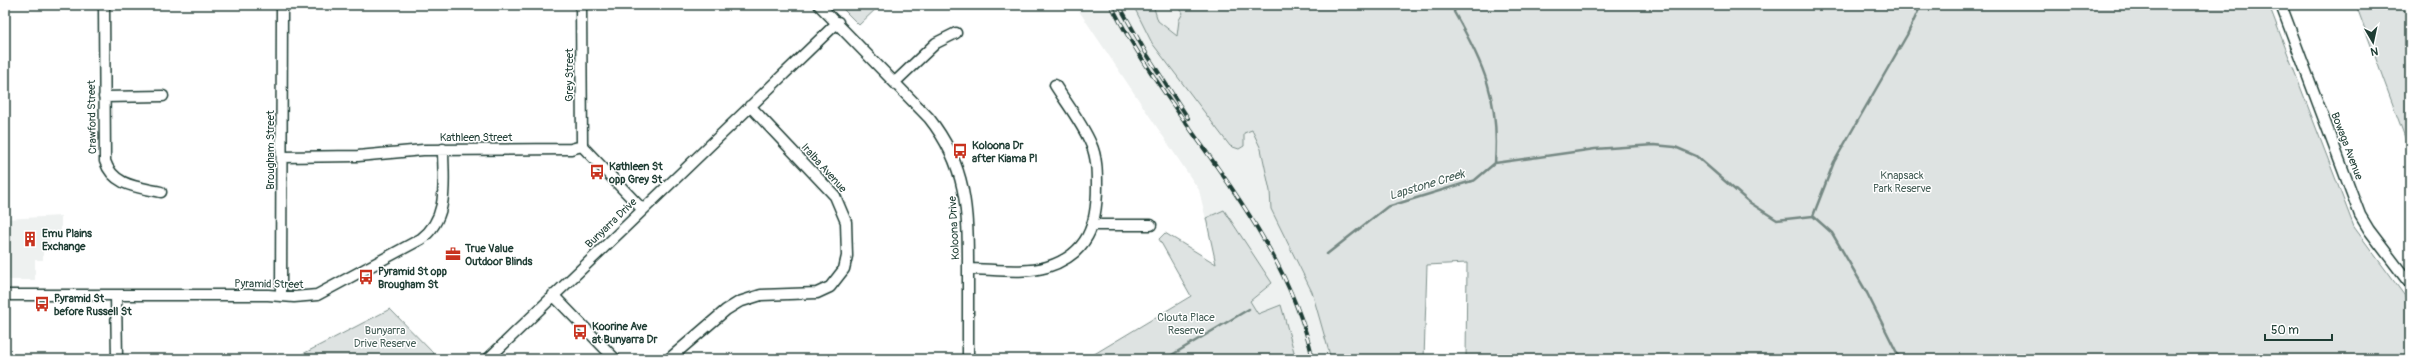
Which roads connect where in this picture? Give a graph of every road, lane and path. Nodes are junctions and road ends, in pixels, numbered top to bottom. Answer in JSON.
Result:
{"nodes":[{"id":1,"x":104,"y":5,"type":"edge"},
{"id":2,"x":282,"y":5,"type":"edge"},
{"id":3,"x":580,"y":5,"type":"edge"},
{"id":4,"x":819,"y":5,"type":"edge"},
{"id":5,"x":2281,"y":5,"type":"edge"},
{"id":6,"x":838,"y":22,"type":"junction"},
{"id":7,"x":956,"y":34,"type":"dead end"},
{"id":8,"x":895,"y":82,"type":"junction"},
{"id":9,"x":1055,"y":85,"type":"dead end"},
{"id":10,"x":163,"y":96,"type":"dead end"},
{"id":11,"x":104,"y":97,"type":"junction"},
{"id":12,"x":750,"y":106,"type":"junction"},
{"id":13,"x":582,"y":146,"type":"junction"},
{"id":14,"x":443,"y":149,"type":"junction"},
{"id":15,"x":282,"y":157,"type":"junction"},
{"id":16,"x":160,"y":192,"type":"dead end"},
{"id":17,"x":642,"y":209,"type":"junction"},
{"id":18,"x":1094,"y":225,"type":"junction"},
{"id":19,"x":1151,"y":225,"type":"dead end"},
{"id":20,"x":968,"y":269,"type":"junction"},
{"id":21,"x":2410,"y":284,"type":"edge"},
{"id":22,"x":5,"y":295,"type":"edge"},
{"id":23,"x":116,"y":295,"type":"junction"},
{"id":24,"x":553,"y":295,"type":"junction"},
{"id":25,"x":281,"y":296,"type":"junction"},
{"id":26,"x":117,"y":359,"type":"edge"},
{"id":27,"x":488,"y":359,"type":"edge"},
{"id":28,"x":615,"y":359,"type":"edge"},
{"id":29,"x":669,"y":359,"type":"edge"},
{"id":30,"x":968,"y":359,"type":"edge"}],
"edges":[{"from":1,"to":11,"type":"street","name":"Crawford Street"},
{"from":2,"to":15,"type":"street","name":"Brougham Street"},
{"from":3,"to":13,"type":"street","name":"Grey Street"},
{"from":4,"to":6,"type":"street","name":"Koloona Drive"},
{"from":5,"to":21,"type":"street","name":"Bowaga Avenue"},
{"from":6,"to":8,"type":"street","name":"Koloona Drive"},
{"from":6,"to":12,"type":"street","name":"Bunyarra Drive"},
{"from":7,"to":8,"type":"street"},
{"from":8,"to":20,"type":"street","name":"Koloona Drive"},
{"from":9,"to":18,"type":"street"},
{"from":10,"to":11,"type":"street"},
{"from":11,"to":16,"type":"street","name":"Crawford Street"},
{"from":12,"to":17,"type":"street","name":"Bunyarra Drive"},
{"from":12,"to":29,"type":"street","name":"Iralba Avenue"},
{"from":13,"to":14,"type":"street","name":"Kathleen Street"},
{"from":13,"to":17,"type":"street"},
{"from":14,"to":15,"type":"street","name":"Kathleen Street"},
{"from":14,"to":25,"type":"street","name":"Pyramid Street"},
{"from":15,"to":25,"type":"street","name":"Brougham Street"},
{"from":17,"to":24,"type":"street","name":"Bunyarra Drive"},
{"from":18,"to":19,"type":"street"},
{"from":18,"to":20,"type":"street"},
{"from":20,"to":30,"type":"street","name":"Koloona Drive"},
{"from":22,"to":23,"type":"street","name":"Pyramid Street"},
{"from":23,"to":25,"type":"street","name":"Pyramid Street"},
{"from":23,"to":26,"type":"street"},
{"from":24,"to":27,"type":"street","name":"Bunyarra Drive"},
{"from":24,"to":28,"type":"street"}]}
